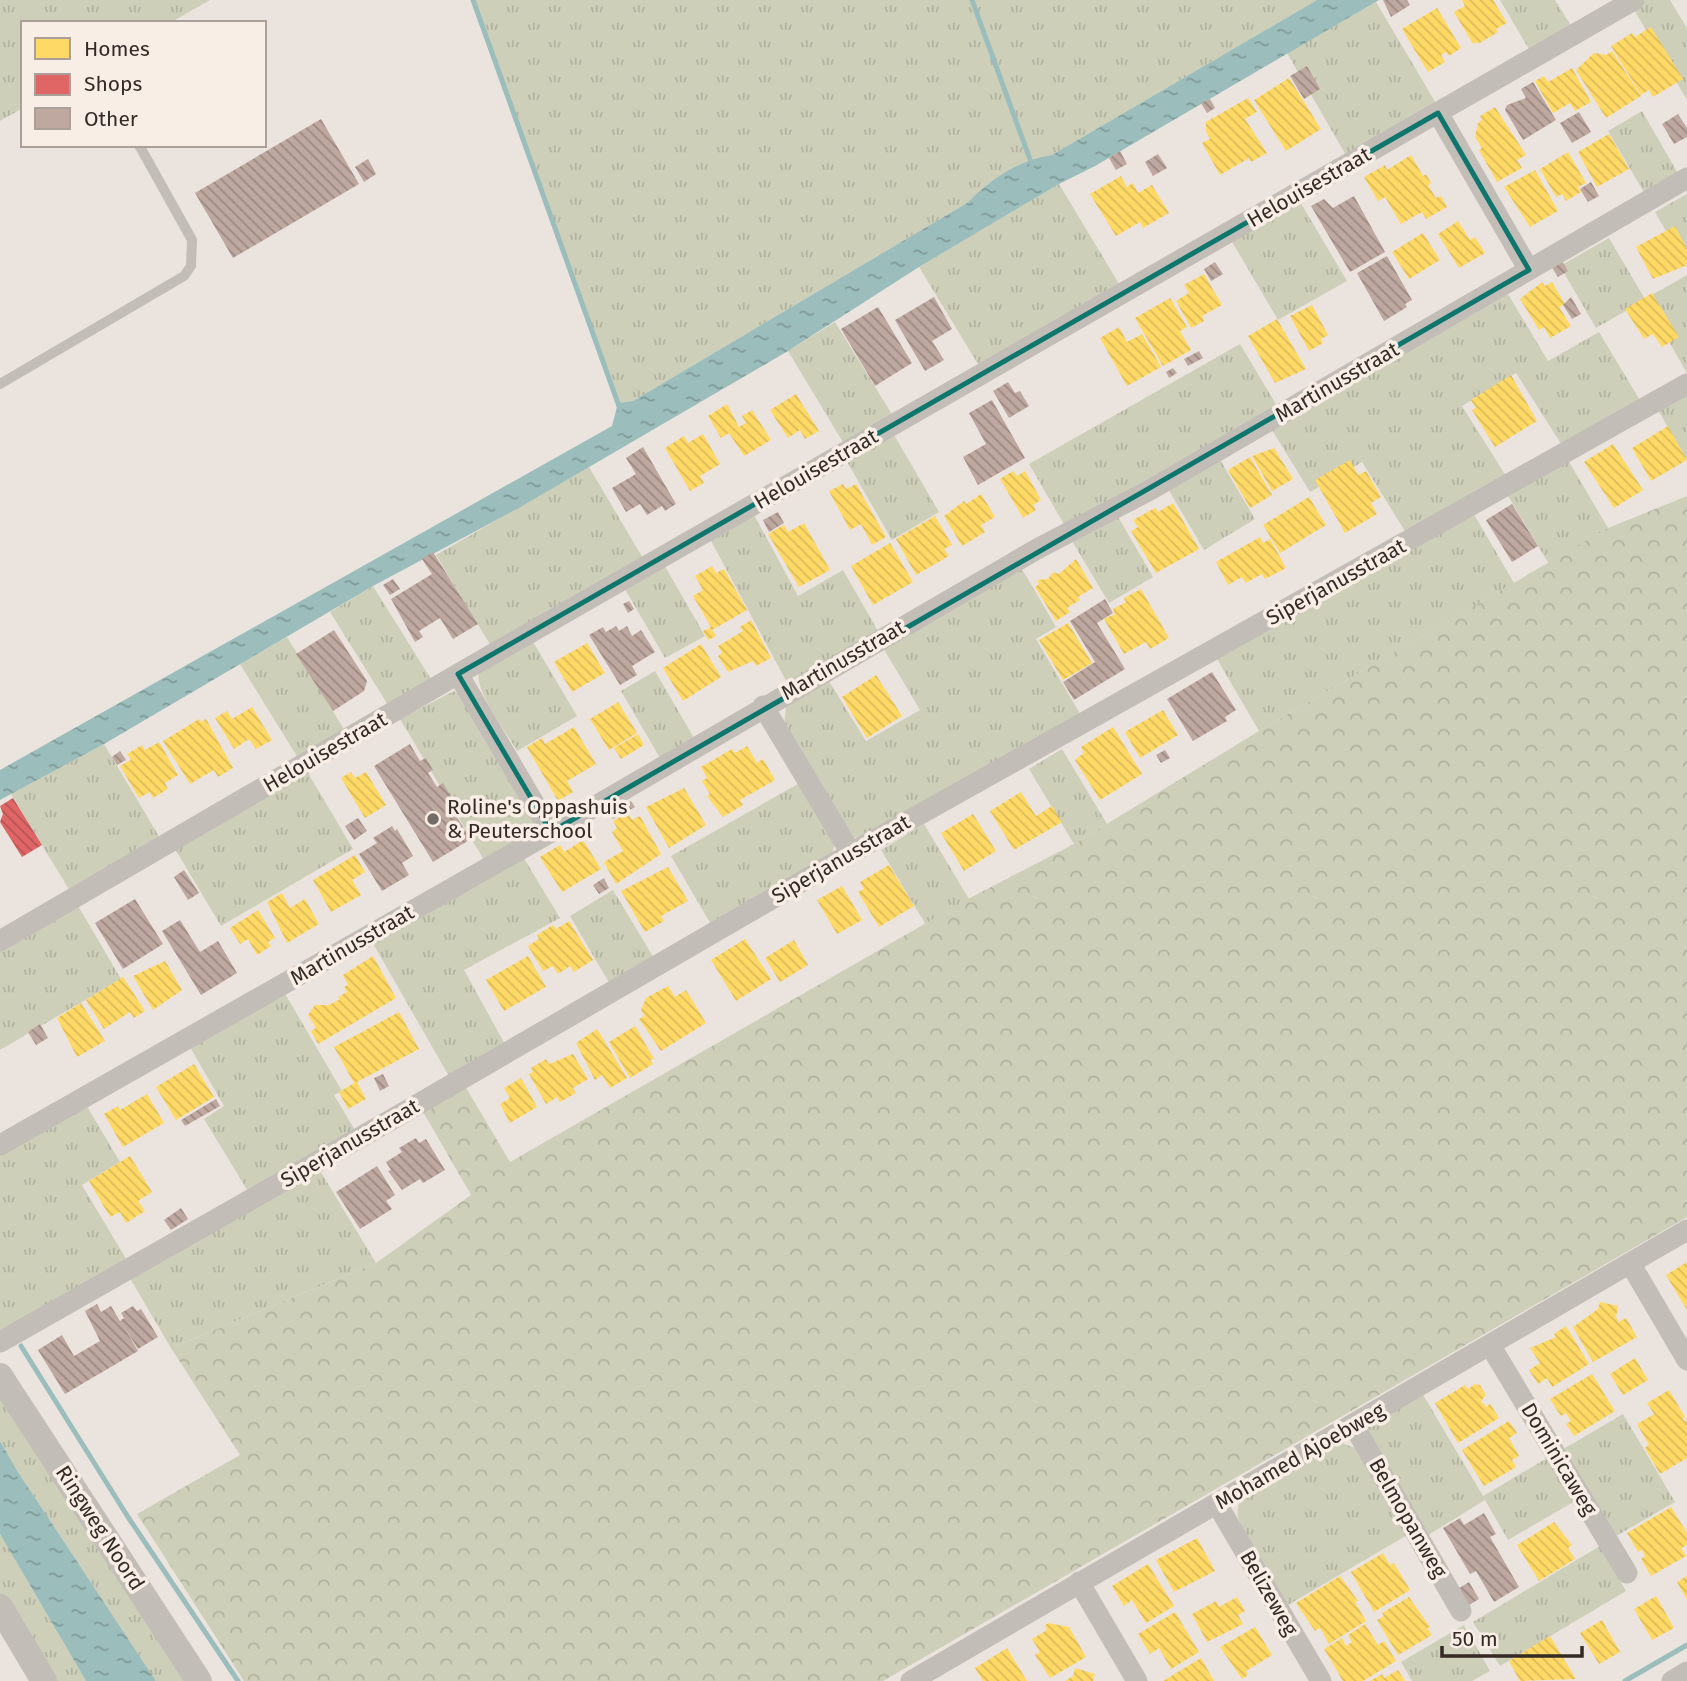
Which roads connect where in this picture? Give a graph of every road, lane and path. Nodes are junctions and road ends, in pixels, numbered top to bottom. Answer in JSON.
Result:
{"nodes":[{"id":1,"x":1634,"y":0,"type":"edge"},
{"id":2,"x":1438,"y":113,"type":"junction"},
{"id":3,"x":140,"y":147,"type":"edge"},
{"id":4,"x":1687,"y":178,"type":"edge"},
{"id":5,"x":1529,"y":270,"type":"junction"},
{"id":6,"x":0,"y":384,"type":"edge"},
{"id":7,"x":1687,"y":384,"type":"edge"},
{"id":8,"x":458,"y":674,"type":"junction"},
{"id":9,"x":764,"y":706,"type":"junction"},
{"id":10,"x":551,"y":832,"type":"junction"},
{"id":11,"x":851,"y":853,"type":"junction"},
{"id":12,"x":0,"y":941,"type":"edge"},
{"id":13,"x":0,"y":1145,"type":"edge"},
{"id":14,"x":1687,"y":1230,"type":"edge"},
{"id":15,"x":1630,"y":1263,"type":"junction"},
{"id":16,"x":0,"y":1342,"type":"edge"},
{"id":17,"x":1490,"y":1345,"type":"junction"},
{"id":18,"x":1687,"y":1360,"type":"edge"},
{"id":19,"x":0,"y":1376,"type":"edge"},
{"id":20,"x":1354,"y":1426,"type":"junction"},
{"id":21,"x":1217,"y":1504,"type":"junction"},
{"id":22,"x":1627,"y":1573,"type":"dead end"},
{"id":23,"x":1079,"y":1583,"type":"junction"},
{"id":24,"x":0,"y":1607,"type":"edge"},
{"id":25,"x":1461,"y":1611,"type":"dead end"},
{"id":26,"x":1687,"y":1672,"type":"edge"},
{"id":27,"x":943,"y":1673,"type":"edge"},
{"id":28,"x":44,"y":1681,"type":"edge"},
{"id":29,"x":199,"y":1681,"type":"edge"},
{"id":30,"x":911,"y":1681,"type":"edge"},
{"id":31,"x":1137,"y":1681,"type":"edge"},
{"id":32,"x":1321,"y":1681,"type":"edge"},
{"id":33,"x":1672,"y":1681,"type":"edge"}],
"edges":[{"from":1,"to":2,"type":"street","name":"Helouisestraat"},
{"from":2,"to":5,"type":"street"},
{"from":2,"to":8,"type":"street","name":"Helouisestraat"},
{"from":3,"to":6,"type":"lane"},
{"from":4,"to":5,"type":"street","name":"Martinusstraat"},
{"from":5,"to":9,"type":"street","name":"Martinusstraat"},
{"from":7,"to":11,"type":"street","name":"Siperjanusstraat"},
{"from":8,"to":10,"type":"street"},
{"from":8,"to":12,"type":"street","name":"Helouisestraat"},
{"from":9,"to":10,"type":"street","name":"Martinusstraat"},
{"from":9,"to":11,"type":"street"},
{"from":10,"to":13,"type":"street","name":"Martinusstraat"},
{"from":11,"to":16,"type":"street","name":"Siperjanusstraat"},
{"from":14,"to":15,"type":"street","name":"Mohamed Ajoebweg"},
{"from":15,"to":17,"type":"street","name":"Mohamed Ajoebweg"},
{"from":15,"to":18,"type":"street"},
{"from":17,"to":20,"type":"street","name":"Mohamed Ajoebweg"},
{"from":17,"to":22,"type":"street","name":"Dominicaweg"},
{"from":19,"to":29,"type":"street","name":"Ringweg Noord"},
{"from":20,"to":21,"type":"street","name":"Mohamed Ajoebweg"},
{"from":20,"to":25,"type":"street","name":"Belmopanweg"},
{"from":21,"to":23,"type":"street","name":"Mohamed Ajoebweg"},
{"from":21,"to":32,"type":"street","name":"Belizeweg"},
{"from":23,"to":27,"type":"street","name":"Mohamed Ajoebweg"},
{"from":23,"to":31,"type":"street"},
{"from":24,"to":28,"type":"street"},
{"from":26,"to":33,"type":"street"},
{"from":27,"to":30,"type":"street","name":"Mohamed Ajoebweg"}]}
